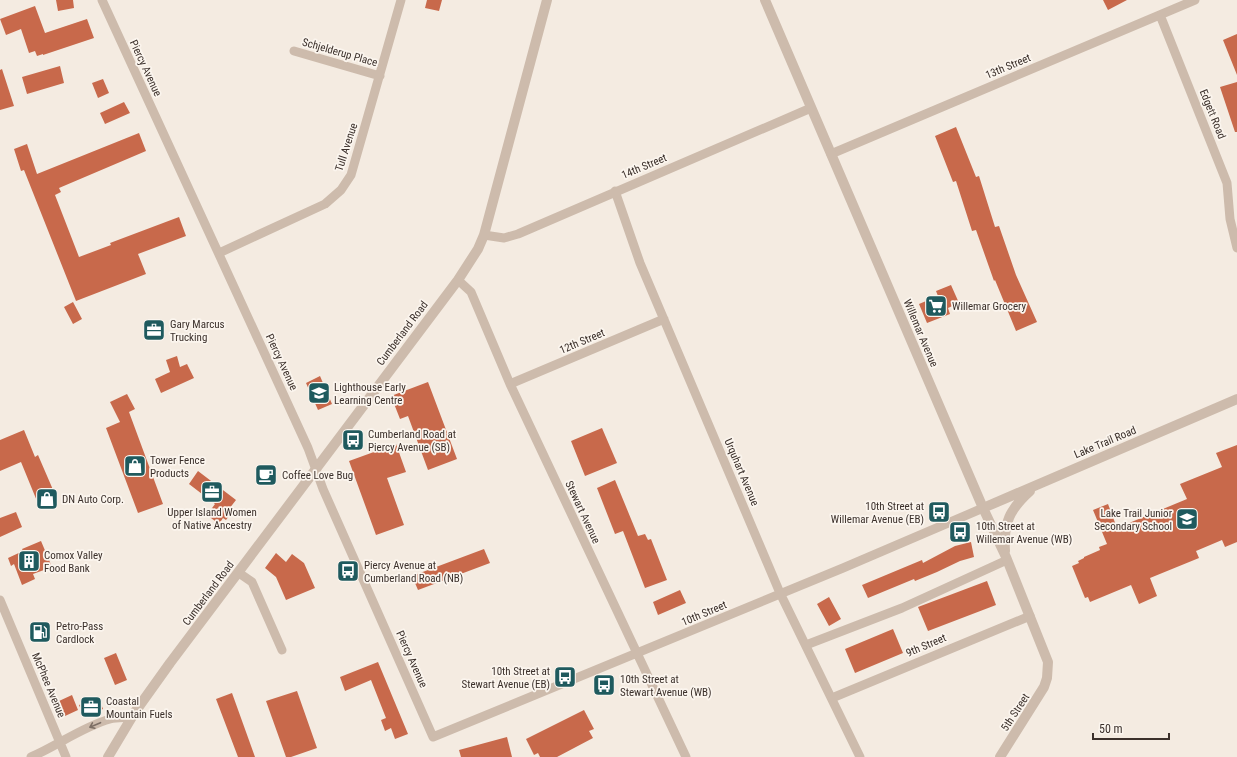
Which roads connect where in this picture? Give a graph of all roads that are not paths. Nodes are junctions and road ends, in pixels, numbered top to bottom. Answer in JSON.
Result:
{"nodes":[{"id":1,"x":102,"y":0,"type":"edge"},
{"id":2,"x":402,"y":0,"type":"edge"},
{"id":3,"x":547,"y":0,"type":"edge"},
{"id":4,"x":765,"y":0,"type":"edge"},
{"id":5,"x":1195,"y":0,"type":"edge"},
{"id":6,"x":1160,"y":15,"type":"junction"},
{"id":7,"x":294,"y":51,"type":"dead end"},
{"id":8,"x":380,"y":76,"type":"junction"},
{"id":9,"x":811,"y":108,"type":"junction"},
{"id":10,"x":831,"y":154,"type":"junction"},
{"id":11,"x":615,"y":191,"type":"junction"},
{"id":12,"x":484,"y":235,"type":"junction"},
{"id":13,"x":1237,"y":248,"type":"edge"},
{"id":14,"x":219,"y":253,"type":"junction"},
{"id":15,"x":458,"y":280,"type":"junction"},
{"id":16,"x":664,"y":319,"type":"junction"},
{"id":17,"x":510,"y":384,"type":"junction"},
{"id":18,"x":1237,"y":399,"type":"edge"},
{"id":19,"x":315,"y":469,"type":"junction"},
{"id":20,"x":1037,"y":485,"type":"junction"},
{"id":21,"x":983,"y":508,"type":"junction"},
{"id":22,"x":1007,"y":558,"type":"junction"},
{"id":23,"x":239,"y":573,"type":"junction"},
{"id":24,"x":780,"y":593,"type":"junction"},
{"id":25,"x":0,"y":600,"type":"edge"},
{"id":26,"x":3,"y":616,"type":"edge"},
{"id":27,"x":1030,"y":616,"type":"junction"},
{"id":28,"x":806,"y":645,"type":"junction"},
{"id":29,"x":282,"y":650,"type":"dead end"},
{"id":30,"x":637,"y":653,"type":"junction"},
{"id":31,"x":1047,"y":678,"type":"joint"},
{"id":32,"x":832,"y":698,"type":"junction"},
{"id":33,"x":132,"y":717,"type":"junction"},
{"id":34,"x":433,"y":737,"type":"joint"},
{"id":35,"x":59,"y":742,"type":"junction"},
{"id":36,"x":31,"y":757,"type":"edge"},
{"id":37,"x":66,"y":757,"type":"edge"},
{"id":38,"x":108,"y":757,"type":"edge"},
{"id":39,"x":686,"y":757,"type":"edge"},
{"id":40,"x":860,"y":757,"type":"edge"},
{"id":41,"x":1000,"y":757,"type":"edge"}],
"edges":[{"from":1,"to":14,"type":"street","name":"Piercy Avenue"},
{"from":2,"to":8,"type":"street","name":"Tull Avenue"},
{"from":3,"to":12,"type":"street","name":"Cumberland Road"},
{"from":4,"to":9,"type":"street","name":"Willemar Avenue"},
{"from":5,"to":6,"type":"street","name":"13th Street"},
{"from":6,"to":10,"type":"street","name":"13th Street"},
{"from":6,"to":13,"type":"street","name":"Edgett Road"},
{"from":7,"to":8,"type":"street","name":"Schjelderup Place"},
{"from":8,"to":14,"type":"street","name":"Tull Avenue"},
{"from":9,"to":10,"type":"street","name":"Willemar Avenue"},
{"from":9,"to":11,"type":"street","name":"14th Street"},
{"from":10,"to":21,"type":"street","name":"Willemar Avenue"},
{"from":11,"to":12,"type":"street","name":"14th Street"},
{"from":11,"to":16,"type":"street","name":"Urquhart Avenue"},
{"from":12,"to":15,"type":"street","name":"Cumberland Road"},
{"from":14,"to":19,"type":"street","name":"Piercy Avenue"},
{"from":15,"to":17,"type":"street","name":"Stewart Avenue"},
{"from":15,"to":19,"type":"street","name":"Cumberland Road"},
{"from":16,"to":17,"type":"street","name":"12th Street"},
{"from":16,"to":24,"type":"street","name":"Urquhart Avenue"},
{"from":17,"to":30,"type":"street","name":"Stewart Avenue"},
{"from":18,"to":20,"type":"street","name":"Lake Trail Road"},
{"from":19,"to":23,"type":"street","name":"Cumberland Road"},
{"from":19,"to":34,"type":"street","name":"Piercy Avenue"},
{"from":20,"to":21,"type":"street","name":"Lake Trail Road"},
{"from":20,"to":22,"type":"street"},
{"from":21,"to":22,"type":"street","name":"Willemar Avenue"},
{"from":21,"to":24,"type":"street","name":"10th Street"},
{"from":22,"to":27,"type":"street","name":"Willemar Avenue"},
{"from":22,"to":28,"type":"street"},
{"from":23,"to":29,"type":"street"},
{"from":23,"to":33,"type":"street","name":"Cumberland Road"},
{"from":24,"to":28,"type":"street","name":"Urquhart Avenue"},
{"from":24,"to":30,"type":"street","name":"10th Street"},
{"from":25,"to":26,"type":"street","name":"McPhee Avenue"},
{"from":26,"to":35,"type":"street","name":"McPhee Avenue"},
{"from":27,"to":31,"type":"street","name":"Willemar Avenue"},
{"from":27,"to":32,"type":"street","name":"9th Street"},
{"from":28,"to":32,"type":"street","name":"Urquhart Avenue"},
{"from":30,"to":34,"type":"street","name":"10th Street"},
{"from":30,"to":39,"type":"street","name":"Stewart Avenue"},
{"from":31,"to":41,"type":"street","name":"5th Street"},
{"from":32,"to":40,"type":"street","name":"Urquhart Avenue"},
{"from":33,"to":35,"type":"street","one_way":true},
{"from":33,"to":38,"type":"street","name":"Cumberland Road"},
{"from":35,"to":36,"type":"street"},
{"from":35,"to":37,"type":"street","name":"McPhee Avenue"}]}
